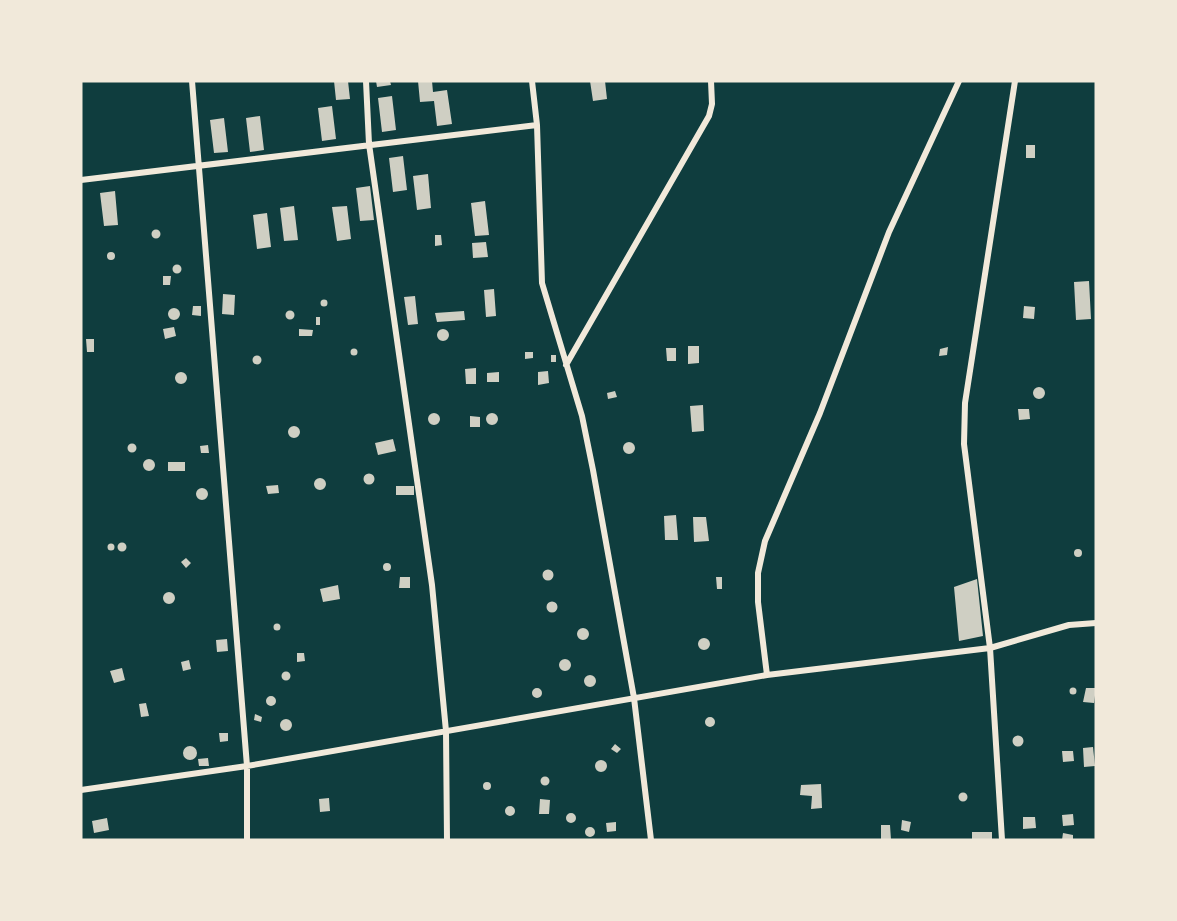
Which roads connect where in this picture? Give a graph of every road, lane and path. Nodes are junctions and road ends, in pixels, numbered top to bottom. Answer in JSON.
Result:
{"nodes":[{"id":1,"x":192,"y":81,"type":"edge"},
{"id":2,"x":366,"y":81,"type":"edge"},
{"id":3,"x":532,"y":81,"type":"edge"},
{"id":4,"x":711,"y":81,"type":"edge"},
{"id":5,"x":959,"y":81,"type":"edge"},
{"id":6,"x":1015,"y":81,"type":"edge"},
{"id":7,"x":537,"y":125,"type":"junction"},
{"id":8,"x":369,"y":144,"type":"junction"},
{"id":9,"x":198,"y":166,"type":"junction"},
{"id":10,"x":81,"y":180,"type":"edge"},
{"id":11,"x":566,"y":365,"type":"junction"},
{"id":12,"x":1096,"y":623,"type":"edge"},
{"id":13,"x":990,"y":648,"type":"junction"},
{"id":14,"x":767,"y":675,"type":"junction"},
{"id":15,"x":634,"y":698,"type":"junction"},
{"id":16,"x":446,"y":730,"type":"junction"},
{"id":17,"x":247,"y":766,"type":"junction"},
{"id":18,"x":81,"y":790,"type":"edge"},
{"id":19,"x":247,"y":840,"type":"edge"},
{"id":20,"x":447,"y":840,"type":"edge"},
{"id":21,"x":651,"y":840,"type":"edge"},
{"id":22,"x":1002,"y":840,"type":"edge"}],
"edges":[{"from":1,"to":9,"type":"street"},
{"from":2,"to":8,"type":"street"},
{"from":3,"to":7,"type":"street"},
{"from":4,"to":11,"type":"street"},
{"from":5,"to":14,"type":"street"},
{"from":6,"to":13,"type":"street"},
{"from":7,"to":8,"type":"street"},
{"from":7,"to":11,"type":"street"},
{"from":8,"to":9,"type":"street"},
{"from":8,"to":16,"type":"street"},
{"from":9,"to":10,"type":"street"},
{"from":9,"to":17,"type":"street"},
{"from":11,"to":15,"type":"street"},
{"from":12,"to":13,"type":"street"},
{"from":13,"to":14,"type":"street"},
{"from":13,"to":22,"type":"street"},
{"from":14,"to":15,"type":"street"},
{"from":15,"to":16,"type":"street"},
{"from":15,"to":21,"type":"street"},
{"from":16,"to":17,"type":"street"},
{"from":16,"to":20,"type":"street"},
{"from":17,"to":18,"type":"street"},
{"from":17,"to":19,"type":"street"}]}
